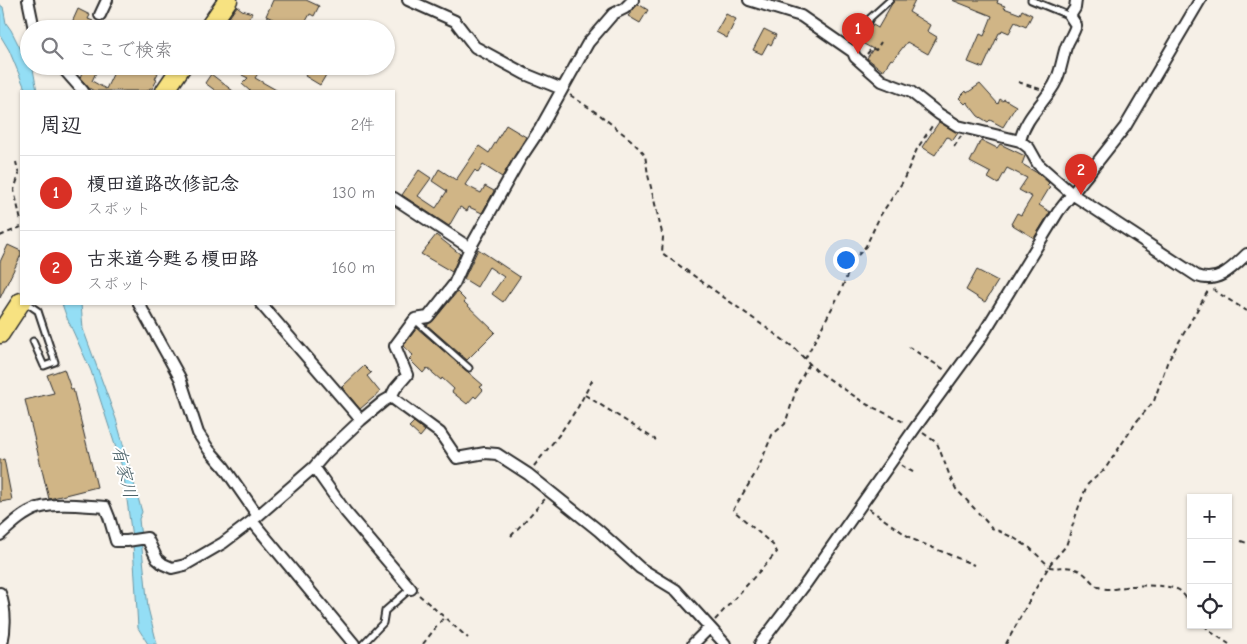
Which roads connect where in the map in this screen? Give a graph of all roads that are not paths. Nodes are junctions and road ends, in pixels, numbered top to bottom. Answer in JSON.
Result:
{"nodes":[{"id":1,"x":28,"y":0,"type":"edge"},
{"id":2,"x":107,"y":0,"type":"edge"},
{"id":3,"x":228,"y":0,"type":"edge"},
{"id":4,"x":408,"y":0,"type":"edge"},
{"id":5,"x":633,"y":0,"type":"edge"},
{"id":6,"x":749,"y":0,"type":"edge"},
{"id":7,"x":890,"y":0,"type":"edge"},
{"id":8,"x":1031,"y":0,"type":"edge"},
{"id":9,"x":1076,"y":0,"type":"edge"},
{"id":10,"x":1200,"y":0,"type":"edge"},
{"id":11,"x":100,"y":15,"type":"dead end"},
{"id":12,"x":1070,"y":16,"type":"junction"},
{"id":13,"x":32,"y":20,"type":"edge"},
{"id":14,"x":214,"y":20,"type":"edge"},
{"id":15,"x":853,"y":52,"type":"junction"},
{"id":16,"x":69,"y":75,"type":"edge"},
{"id":17,"x":176,"y":75,"type":"edge"},
{"id":18,"x":562,"y":89,"type":"junction"},
{"id":19,"x":82,"y":90,"type":"edge"},
{"id":20,"x":166,"y":90,"type":"edge"},
{"id":21,"x":1020,"y":142,"type":"junction"},
{"id":22,"x":1072,"y":194,"type":"junction"},
{"id":23,"x":395,"y":199,"type":"edge"},
{"id":24,"x":470,"y":248,"type":"junction"},
{"id":25,"x":1247,"y":254,"type":"edge"},
{"id":26,"x":20,"y":304,"type":"edge"},
{"id":27,"x":29,"y":305,"type":"edge"},
{"id":28,"x":140,"y":305,"type":"edge"},
{"id":29,"x":262,"y":305,"type":"edge"},
{"id":30,"x":415,"y":320,"type":"junction"},
{"id":31,"x":1,"y":333,"type":"edge"},
{"id":32,"x":33,"y":341,"type":"dead end"},
{"id":33,"x":469,"y":368,"type":"dead end"},
{"id":34,"x":391,"y":397,"type":"junction"},
{"id":35,"x":361,"y":420,"type":"junction"},
{"id":36,"x":314,"y":467,"type":"junction"},
{"id":37,"x":255,"y":518,"type":"junction"},
{"id":38,"x":0,"y":535,"type":"edge"},
{"id":39,"x":411,"y":589,"type":"joint"},
{"id":40,"x":0,"y":593,"type":"edge"},
{"id":41,"x":709,"y":628,"type":"junction"},
{"id":42,"x":2,"y":644,"type":"edge"},
{"id":43,"x":354,"y":644,"type":"edge"},
{"id":44,"x":363,"y":644,"type":"edge"},
{"id":45,"x":694,"y":644,"type":"edge"},
{"id":46,"x":725,"y":644,"type":"edge"},
{"id":47,"x":760,"y":644,"type":"edge"}],
"edges":[{"from":1,"to":13,"type":"street"},
{"from":2,"to":11,"type":"street"},
{"from":3,"to":14,"type":"highway"},
{"from":4,"to":18,"type":"street"},
{"from":5,"to":18,"type":"street"},
{"from":6,"to":15,"type":"street"},
{"from":7,"to":15,"type":"lane"},
{"from":8,"to":12,"type":"lane"},
{"from":9,"to":12,"type":"street"},
{"from":10,"to":22,"type":"street"},
{"from":12,"to":21,"type":"street"},
{"from":15,"to":21,"type":"street"},
{"from":16,"to":19,"type":"street"},
{"from":17,"to":20,"type":"highway"},
{"from":18,"to":24,"type":"street"},
{"from":21,"to":22,"type":"street"},
{"from":22,"to":25,"type":"street"},
{"from":22,"to":47,"type":"street"},
{"from":23,"to":24,"type":"street"},
{"from":24,"to":30,"type":"street"},
{"from":26,"to":31,"type":"highway"},
{"from":27,"to":32,"type":"lane"},
{"from":28,"to":37,"type":"street"},
{"from":29,"to":35,"type":"street"},
{"from":30,"to":33,"type":"lane"},
{"from":30,"to":34,"type":"street"},
{"from":34,"to":35,"type":"street"},
{"from":34,"to":41,"type":"street"},
{"from":35,"to":36,"type":"street"},
{"from":36,"to":37,"type":"street"},
{"from":36,"to":39,"type":"street"},
{"from":37,"to":38,"type":"street"},
{"from":37,"to":43,"type":"street"},
{"from":39,"to":44,"type":"lane"},
{"from":40,"to":42,"type":"street"},
{"from":41,"to":45,"type":"street"},
{"from":41,"to":46,"type":"street"}]}
